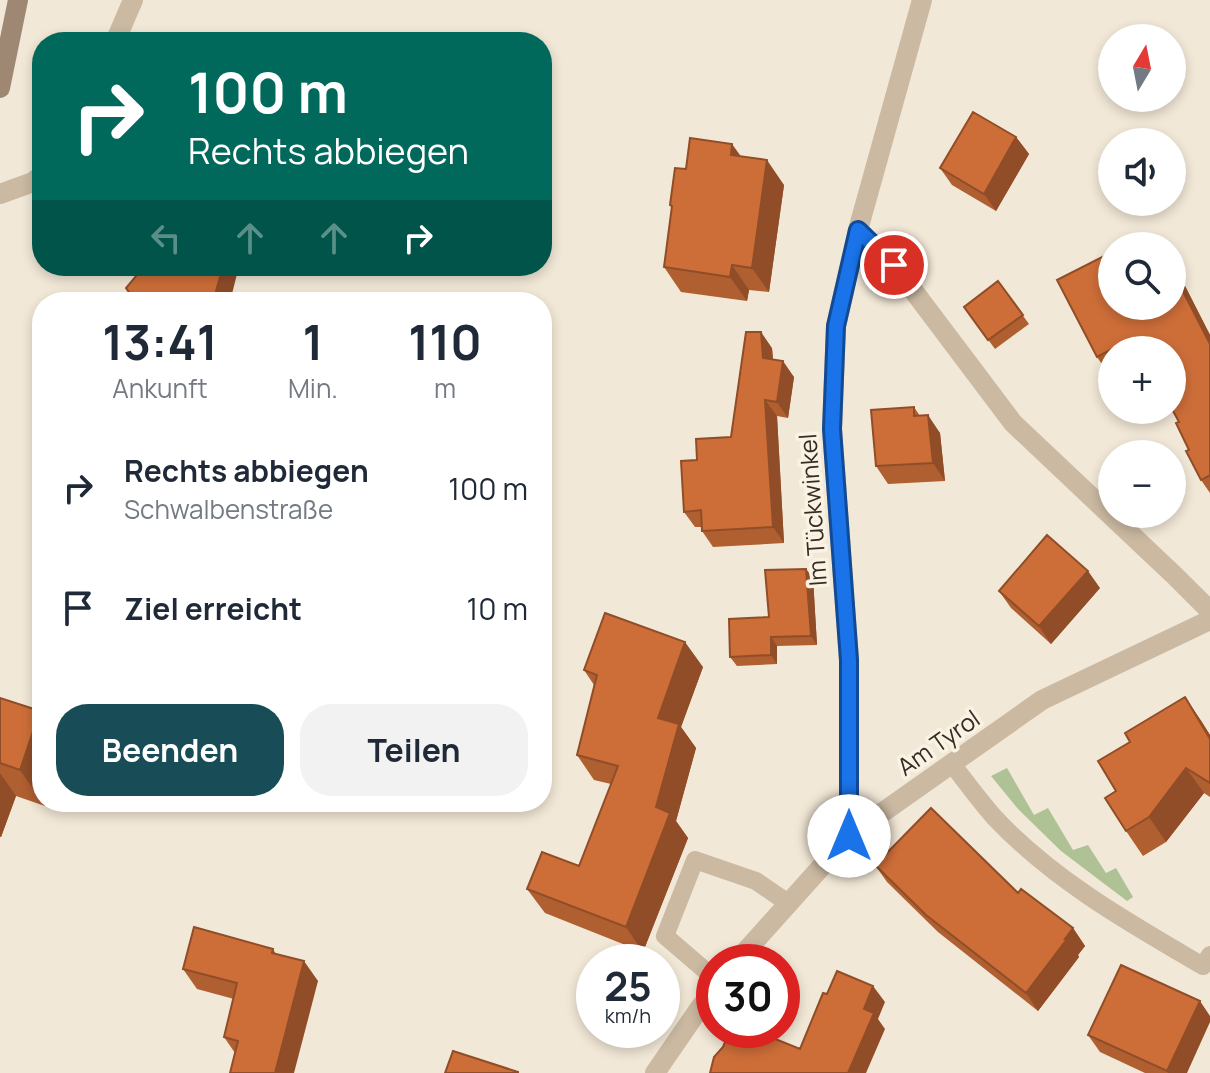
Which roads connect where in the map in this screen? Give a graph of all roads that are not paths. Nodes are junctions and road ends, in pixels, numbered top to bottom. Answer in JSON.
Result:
{"nodes":[{"id":1,"x":18,"y":0,"type":"edge"},
{"id":2,"x":133,"y":0,"type":"edge"},
{"id":3,"x":922,"y":0,"type":"edge"},
{"id":4,"x":119,"y":32,"type":"edge"},
{"id":5,"x":0,"y":88,"type":"edge"},
{"id":6,"x":32,"y":182,"type":"edge"},
{"id":7,"x":0,"y":194,"type":"edge"},
{"id":8,"x":858,"y":230,"type":"junction"},
{"id":9,"x":1210,"y":611,"type":"edge"},
{"id":10,"x":1210,"y":620,"type":"edge"},
{"id":11,"x":952,"y":764,"type":"junction"},
{"id":12,"x":849,"y":836,"type":"junction"},
{"id":13,"x":788,"y":903,"type":"junction"},
{"id":14,"x":752,"y":944,"type":"edge"},
{"id":15,"x":696,"y":963,"type":"edge"},
{"id":16,"x":1208,"y":964,"type":"edge"},
{"id":17,"x":696,"y":1013,"type":"edge"},
{"id":18,"x":655,"y":1073,"type":"edge"}],
"edges":[{"from":1,"to":5,"type":"main road"},
{"from":2,"to":4,"type":"street"},
{"from":3,"to":8,"type":"street","name":"Im Tückwinkel"},
{"from":6,"to":7,"type":"street"},
{"from":8,"to":9,"type":"street"},
{"from":8,"to":12,"type":"street","name":"Im Tückwinkel"},
{"from":10,"to":11,"type":"street","name":"Am Tyrol"},
{"from":11,"to":12,"type":"street","name":"Am Tyrol"},
{"from":11,"to":16,"type":"lane"},
{"from":12,"to":13,"type":"street","name":"Am Tyrol"},
{"from":13,"to":14,"type":"street","name":"Am Tyrol"},
{"from":13,"to":15,"type":"lane"},
{"from":17,"to":18,"type":"street"}]}
